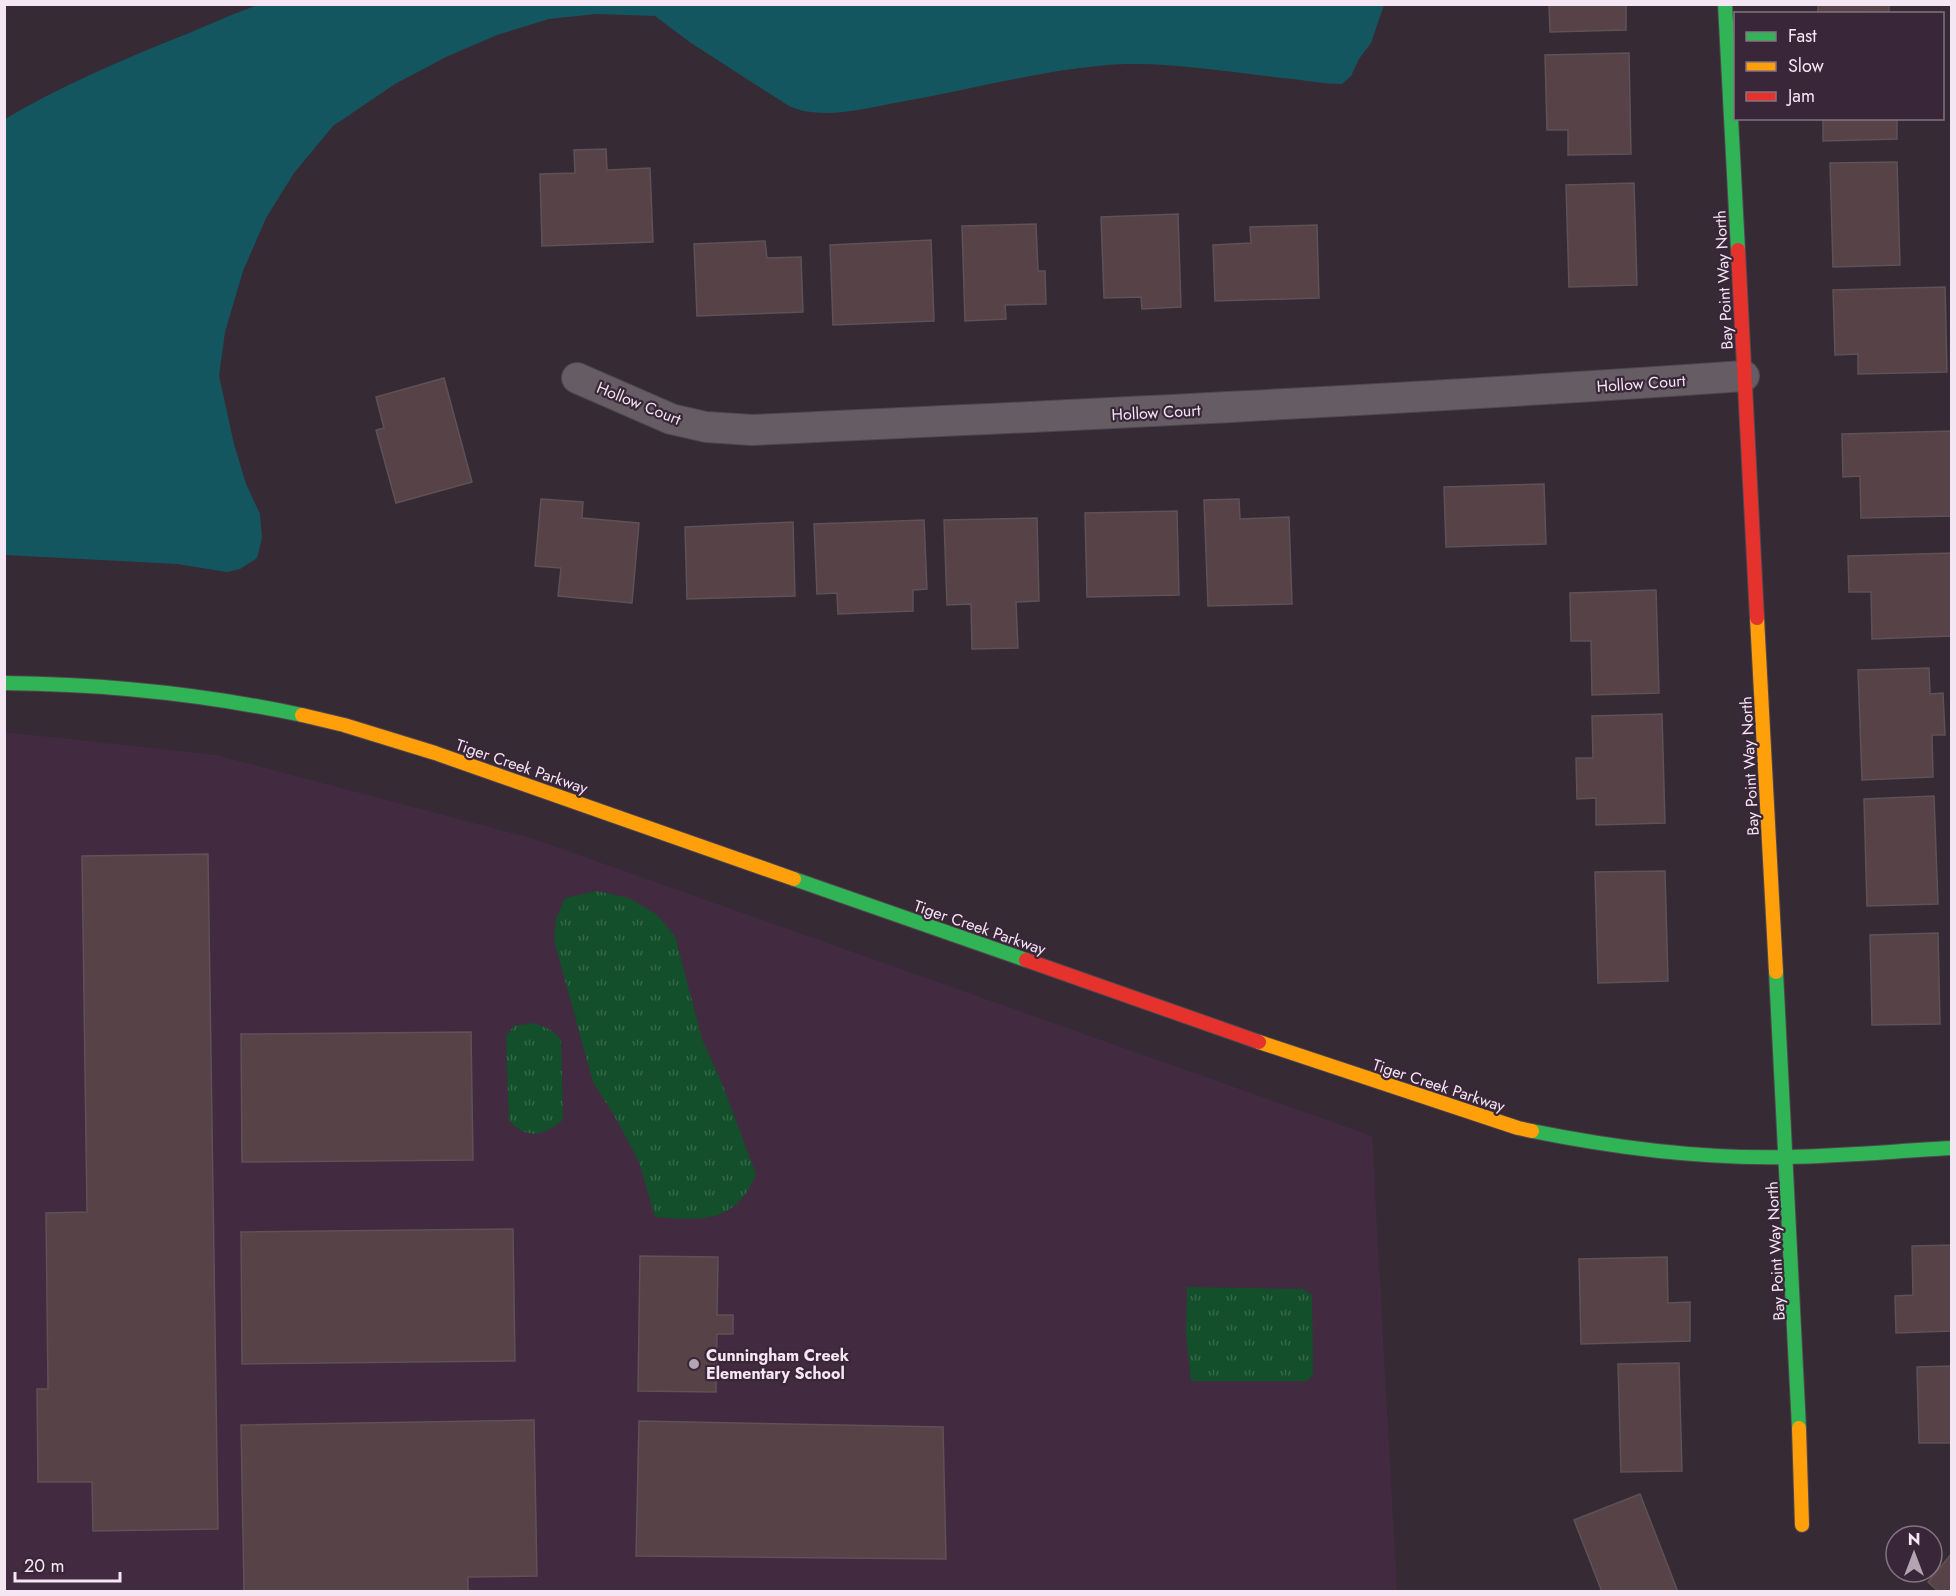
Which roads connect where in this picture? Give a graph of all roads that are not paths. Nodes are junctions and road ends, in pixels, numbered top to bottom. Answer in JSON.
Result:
{"nodes":[{"id":1,"x":1725,"y":4,"type":"edge"},
{"id":2,"x":1744,"y":376,"type":"junction"},
{"id":3,"x":577,"y":378,"type":"dead end"},
{"id":4,"x":4,"y":683,"type":"edge"},
{"id":5,"x":1952,"y":1148,"type":"edge"},
{"id":6,"x":1786,"y":1157,"type":"junction"},
{"id":7,"x":1802,"y":1525,"type":"dead end"}],
"edges":[{"from":1,"to":2,"type":"street","name":"Bay Point Way North"},
{"from":2,"to":3,"type":"street","name":"Hollow Court"},
{"from":2,"to":6,"type":"street","name":"Bay Point Way North"},
{"from":4,"to":6,"type":"street","name":"Tiger Creek Parkway"},
{"from":5,"to":6,"type":"street","name":"Tiger Creek Parkway"},
{"from":6,"to":7,"type":"street","name":"Bay Point Way North"}]}
